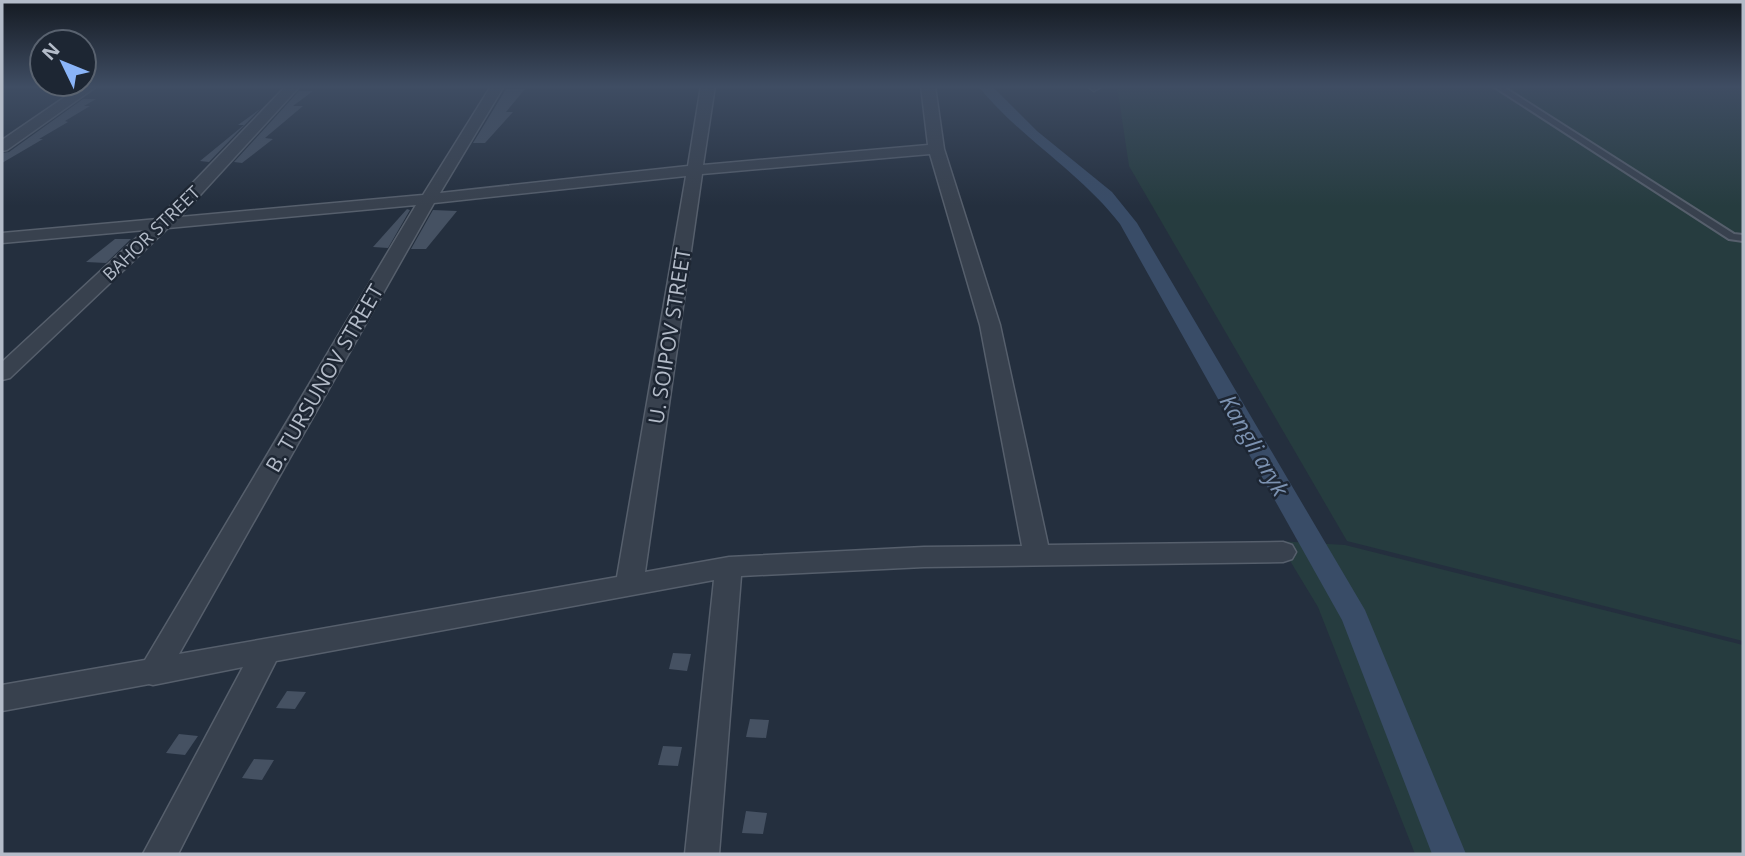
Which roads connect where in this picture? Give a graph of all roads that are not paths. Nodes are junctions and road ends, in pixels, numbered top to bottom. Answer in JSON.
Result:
{"nodes":[{"id":1,"x":32,"y":126,"type":"edge"},
{"id":2,"x":255,"y":126,"type":"edge"},
{"id":3,"x":473,"y":126,"type":"edge"},
{"id":4,"x":702,"y":126,"type":"edge"},
{"id":5,"x":933,"y":126,"type":"edge"},
{"id":6,"x":1558,"y":126,"type":"edge"},
{"id":7,"x":2,"y":146,"type":"edge"},
{"id":8,"x":936,"y":149,"type":"junction"},
{"id":9,"x":695,"y":170,"type":"junction"},
{"id":10,"x":428,"y":199,"type":"junction"},
{"id":11,"x":164,"y":223,"type":"junction"},
{"id":12,"x":2,"y":238,"type":"edge"},
{"id":13,"x":1743,"y":238,"type":"edge"},
{"id":14,"x":2,"y":373,"type":"edge"},
{"id":15,"x":1283,"y":552,"type":"dead end"},
{"id":16,"x":1037,"y":556,"type":"junction"},
{"id":17,"x":729,"y":567,"type":"junction"},
{"id":18,"x":629,"y":586,"type":"junction"},
{"id":19,"x":266,"y":652,"type":"junction"},
{"id":20,"x":153,"y":673,"type":"junction"},
{"id":21,"x":2,"y":698,"type":"edge"},
{"id":22,"x":160,"y":854,"type":"edge"},
{"id":23,"x":702,"y":854,"type":"edge"}],
"edges":[{"from":1,"to":7,"type":"street"},
{"from":2,"to":11,"type":"street","name":"BAHOR STREET"},
{"from":3,"to":10,"type":"street","name":"B. TURSUNOV STREET"},
{"from":4,"to":9,"type":"street","name":"U. SOIPOV STREET"},
{"from":5,"to":8,"type":"street"},
{"from":6,"to":13,"type":"lane"},
{"from":8,"to":9,"type":"street"},
{"from":8,"to":16,"type":"street"},
{"from":9,"to":10,"type":"street"},
{"from":9,"to":18,"type":"street","name":"U. SOIPOV STREET"},
{"from":10,"to":11,"type":"street"},
{"from":10,"to":20,"type":"street","name":"B. TURSUNOV STREET"},
{"from":11,"to":12,"type":"street"},
{"from":11,"to":14,"type":"street","name":"BAHOR STREET"},
{"from":15,"to":16,"type":"street"},
{"from":16,"to":17,"type":"street"},
{"from":17,"to":18,"type":"street"},
{"from":17,"to":23,"type":"street"},
{"from":18,"to":19,"type":"street"},
{"from":19,"to":20,"type":"street"},
{"from":19,"to":22,"type":"street"},
{"from":20,"to":21,"type":"street"}]}
